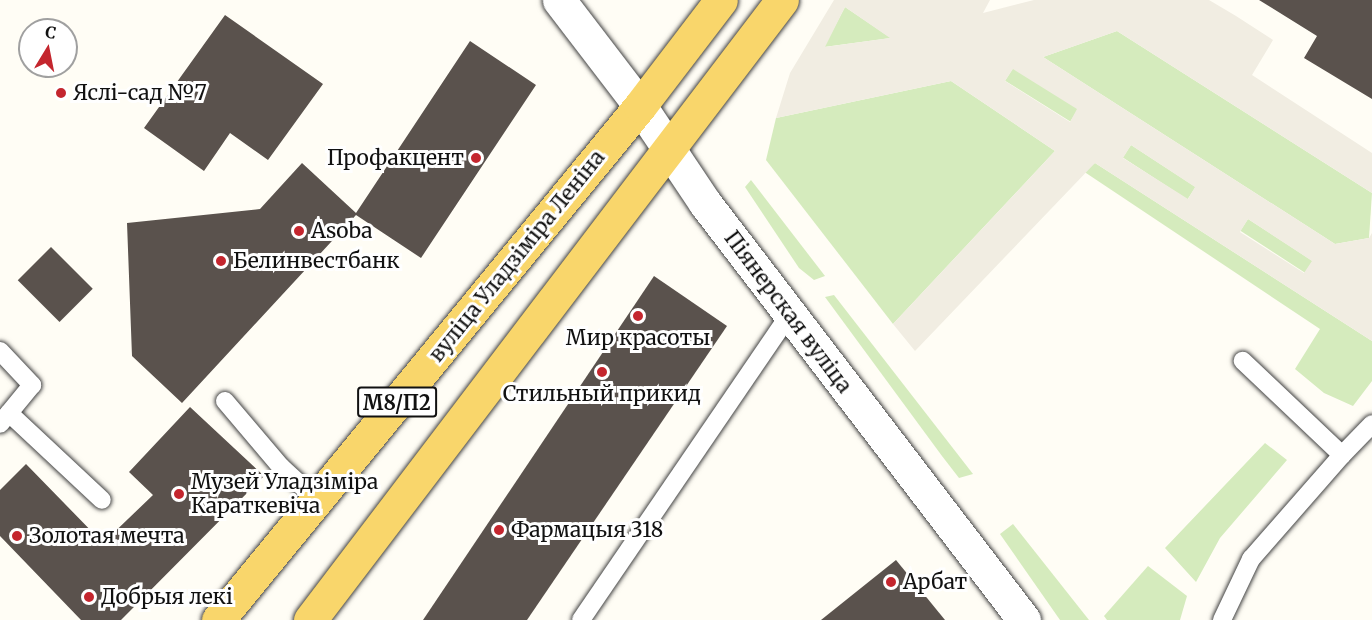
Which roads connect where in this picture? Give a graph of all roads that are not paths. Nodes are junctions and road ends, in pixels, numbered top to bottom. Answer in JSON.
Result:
{"nodes":[{"id":1,"x":559,"y":0,"type":"edge"},
{"id":2,"x":721,"y":0,"type":"edge"},
{"id":3,"x":782,"y":0,"type":"edge"},
{"id":4,"x":640,"y":106,"type":"junction"},
{"id":5,"x":668,"y":147,"type":"junction"},
{"id":6,"x":789,"y":315,"type":"junction"},
{"id":7,"x":0,"y":351,"type":"edge"},
{"id":8,"x":1243,"y":360,"type":"dead end"},
{"id":9,"x":225,"y":401,"type":"dead end"},
{"id":10,"x":5,"y":419,"type":"edge"},
{"id":11,"x":1372,"y":424,"type":"edge"},
{"id":12,"x":1342,"y":455,"type":"junction"},
{"id":13,"x":102,"y":500,"type":"dead end"},
{"id":14,"x":317,"y":500,"type":"junction"},
{"id":15,"x":218,"y":620,"type":"edge"},
{"id":16,"x":310,"y":620,"type":"edge"},
{"id":17,"x":581,"y":620,"type":"edge"},
{"id":18,"x":1024,"y":620,"type":"edge"},
{"id":19,"x":1222,"y":620,"type":"edge"}],
"edges":[{"from":1,"to":4,"type":"street","name":"Піянерская вуліца"},
{"from":2,"to":4,"type":"main road","name":"вуліца Уладзіміра Леніна","number":"М8/П2"},
{"from":3,"to":5,"type":"main road","number":"М8/П2"},
{"from":4,"to":5,"type":"street","name":"Піянерская вуліца"},
{"from":4,"to":14,"type":"main road","name":"вуліца Уладзіміра Леніна","number":"М8/П2"},
{"from":5,"to":6,"type":"street","name":"Піянерская вуліца"},
{"from":5,"to":16,"type":"main road","number":"М8/П2"},
{"from":6,"to":17,"type":"lane"},
{"from":6,"to":18,"type":"street","name":"Піянерская вуліца"},
{"from":7,"to":10,"type":"lane"},
{"from":8,"to":12,"type":"lane"},
{"from":9,"to":14,"type":"lane"},
{"from":10,"to":13,"type":"lane"},
{"from":11,"to":12,"type":"lane"},
{"from":12,"to":19,"type":"lane"},
{"from":14,"to":15,"type":"main road","name":"вуліца Уладзіміра Леніна","number":"М8/П2"}]}
